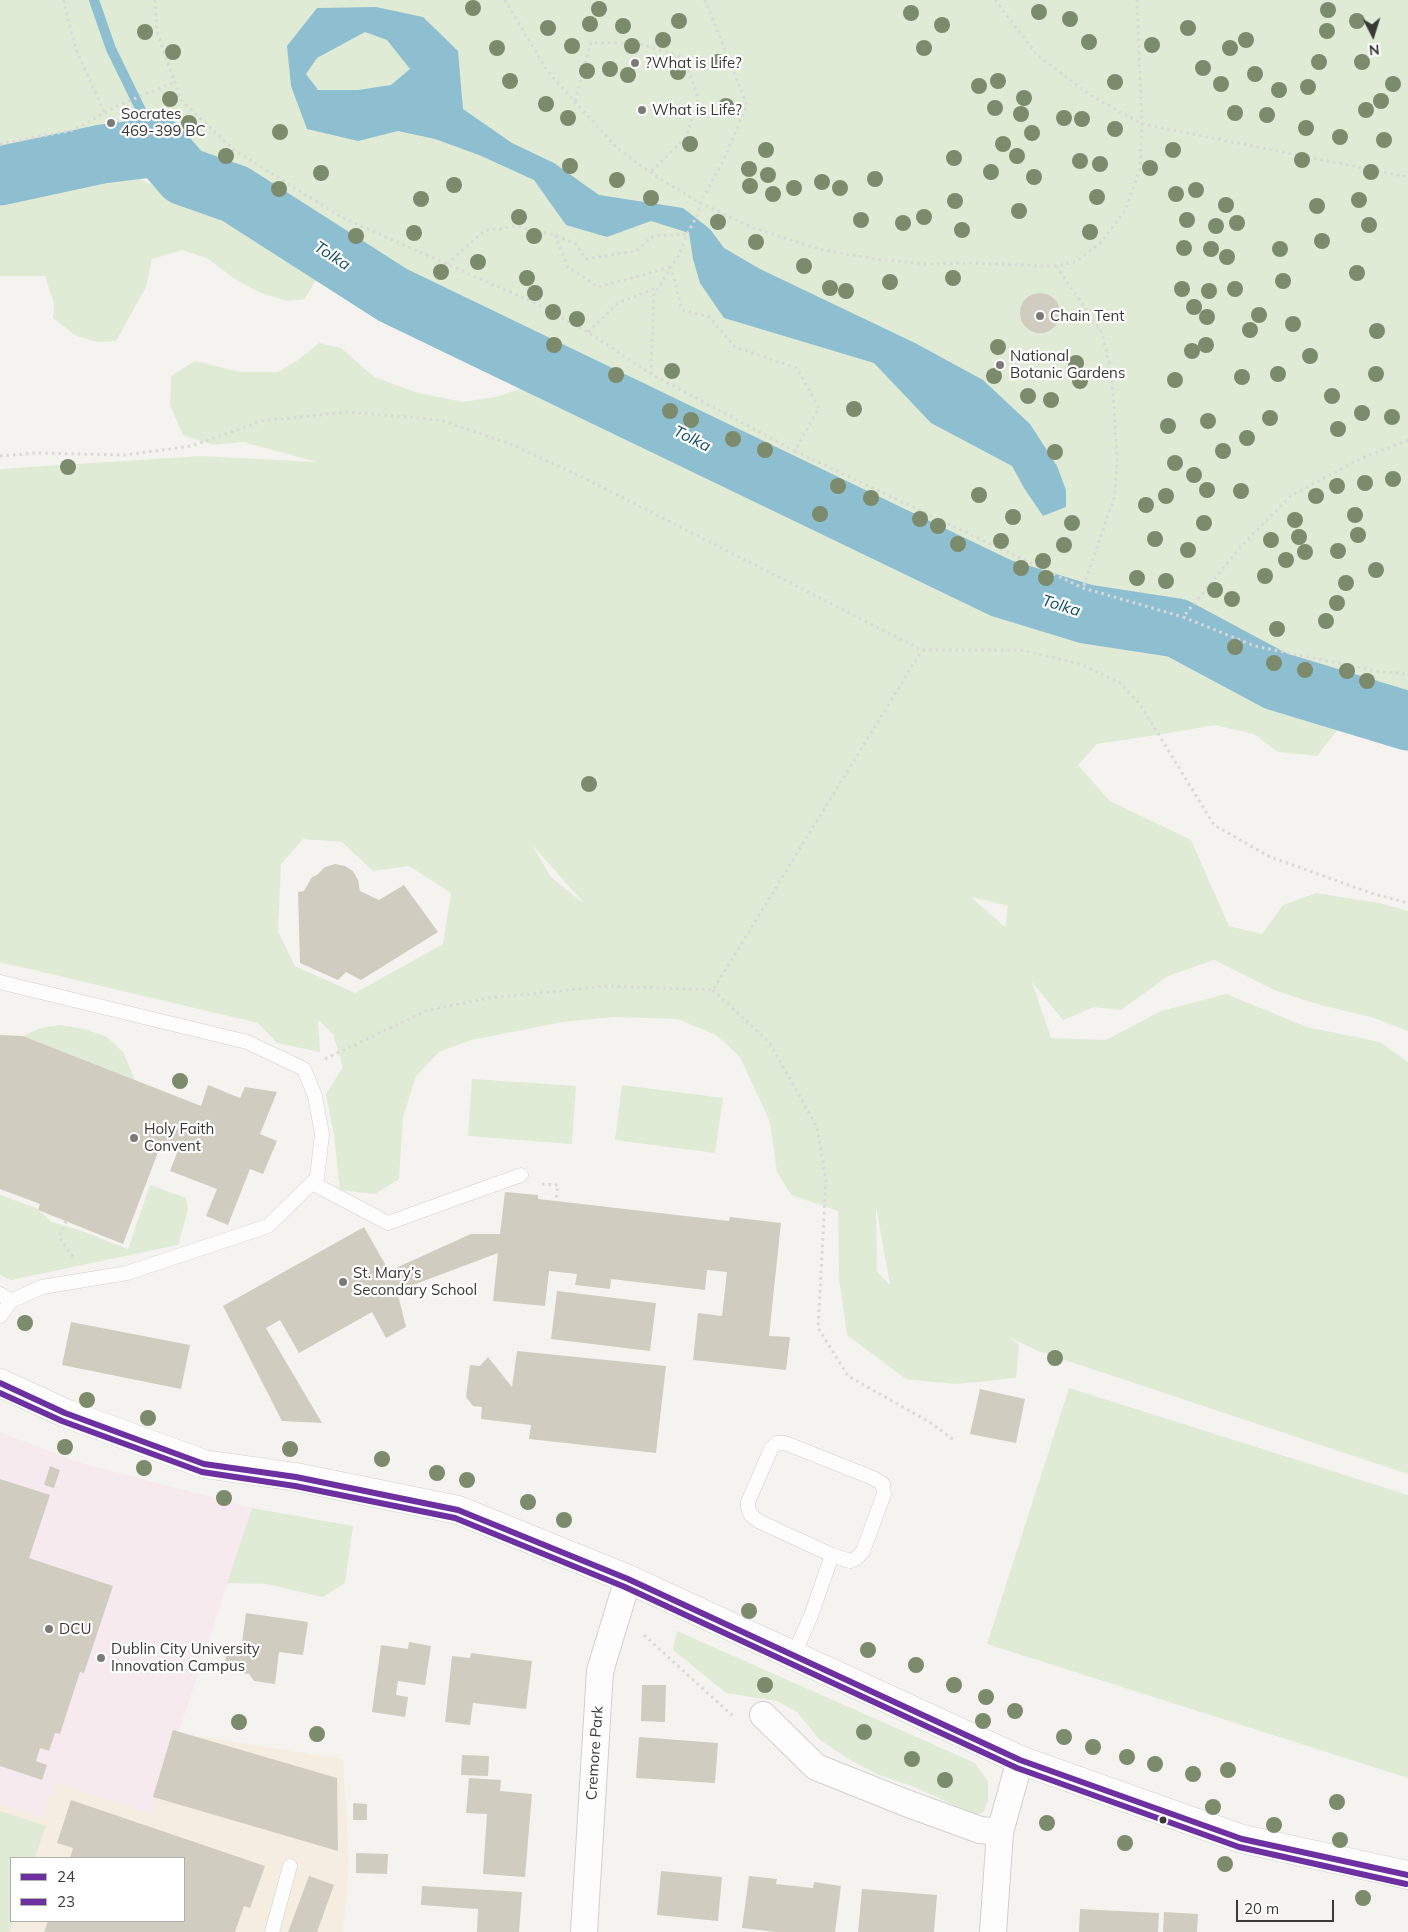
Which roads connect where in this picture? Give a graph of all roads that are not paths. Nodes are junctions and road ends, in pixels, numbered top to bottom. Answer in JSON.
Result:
{"nodes":[{"id":1,"x":0,"y":982,"type":"edge"},
{"id":2,"x":521,"y":1175,"type":"dead end"},
{"id":3,"x":312,"y":1183,"type":"junction"},
{"id":4,"x":6,"y":1298,"type":"edge"},
{"id":5,"x":0,"y":1316,"type":"edge"},
{"id":6,"x":0,"y":1383,"type":"edge"},
{"id":7,"x":832,"y":1556,"type":"junction"},
{"id":8,"x":628,"y":1579,"type":"junction"},
{"id":9,"x":794,"y":1654,"type":"junction"},
{"id":10,"x":763,"y":1715,"type":"road end"},
{"id":11,"x":1020,"y":1760,"type":"junction"},
{"id":12,"x":1000,"y":1832,"type":"junction"},
{"id":13,"x":290,"y":1866,"type":"dead end"},
{"id":14,"x":1408,"y":1875,"type":"edge"},
{"id":15,"x":272,"y":1932,"type":"edge"},
{"id":16,"x":584,"y":1932,"type":"edge"},
{"id":17,"x":993,"y":1932,"type":"edge"}],
"edges":[{"from":1,"to":3,"type":"lane"},
{"from":2,"to":3,"type":"lane"},
{"from":3,"to":4,"type":"lane"},
{"from":4,"to":5,"type":"lane"},
{"from":6,"to":8,"type":"street"},
{"from":7,"to":7,"type":"lane"},
{"from":7,"to":9,"type":"lane"},
{"from":8,"to":9,"type":"street"},
{"from":8,"to":16,"type":"street","name":"Cremore Park"},
{"from":9,"to":11,"type":"street"},
{"from":10,"to":12,"type":"street"},
{"from":11,"to":12,"type":"street"},
{"from":11,"to":14,"type":"street"},
{"from":12,"to":17,"type":"street"},
{"from":13,"to":15,"type":"lane"}]}
